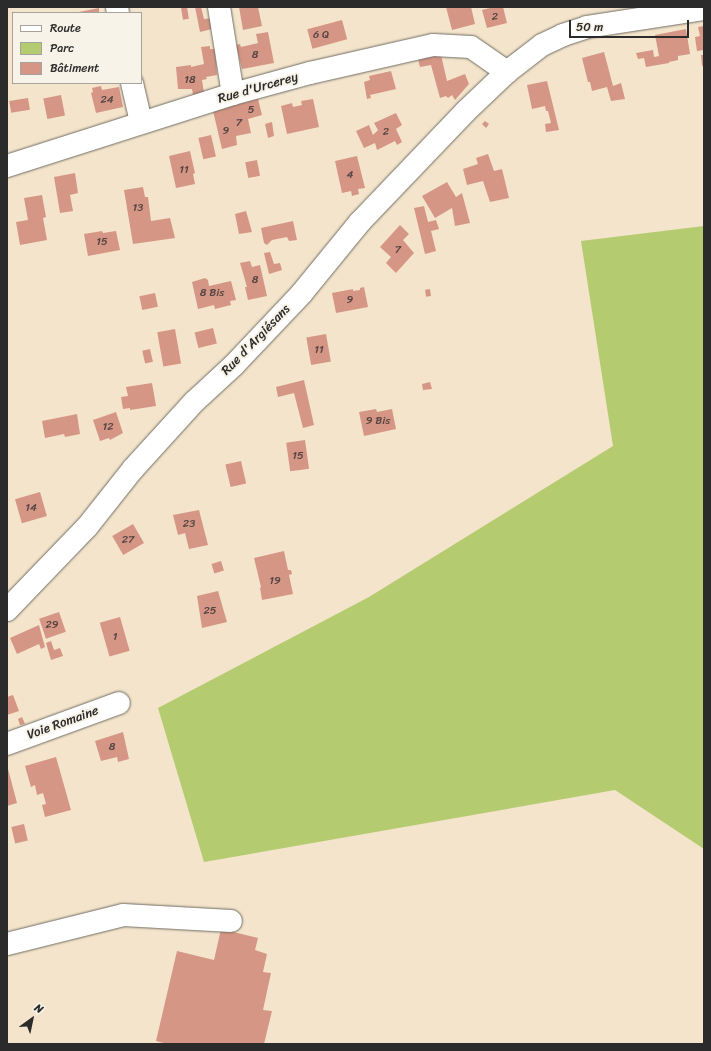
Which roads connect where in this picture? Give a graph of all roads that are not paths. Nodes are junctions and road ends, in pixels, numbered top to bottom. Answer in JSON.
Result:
{"nodes":[{"id":1,"x":219,"y":7,"type":"edge"},
{"id":2,"x":704,"y":9,"type":"edge"},
{"id":3,"x":507,"y":72,"type":"junction"},
{"id":4,"x":132,"y":84,"type":"edge"},
{"id":5,"x":233,"y":94,"type":"junction"},
{"id":6,"x":141,"y":122,"type":"junction"},
{"id":7,"x":7,"y":166,"type":"edge"},
{"id":8,"x":7,"y":610,"type":"edge"},
{"id":9,"x":119,"y":703,"type":"dead end"},
{"id":10,"x":7,"y":744,"type":"edge"},
{"id":11,"x":231,"y":921,"type":"dead end"},
{"id":12,"x":7,"y":944,"type":"edge"}],
"edges":[{"from":1,"to":5,"type":"street"},
{"from":2,"to":3,"type":"street","name":"Rue d'Argiésans"},
{"from":3,"to":5,"type":"street","name":"Rue d'Urcerey"},
{"from":3,"to":8,"type":"street","name":"Rue d'Argiésans"},
{"from":4,"to":6,"type":"street"},
{"from":5,"to":6,"type":"street","name":"Rue d'Urcerey"},
{"from":6,"to":7,"type":"street","name":"Rue d'Urcerey"},
{"from":9,"to":10,"type":"street","name":"Voie Romaine"},
{"from":11,"to":12,"type":"street"}]}
